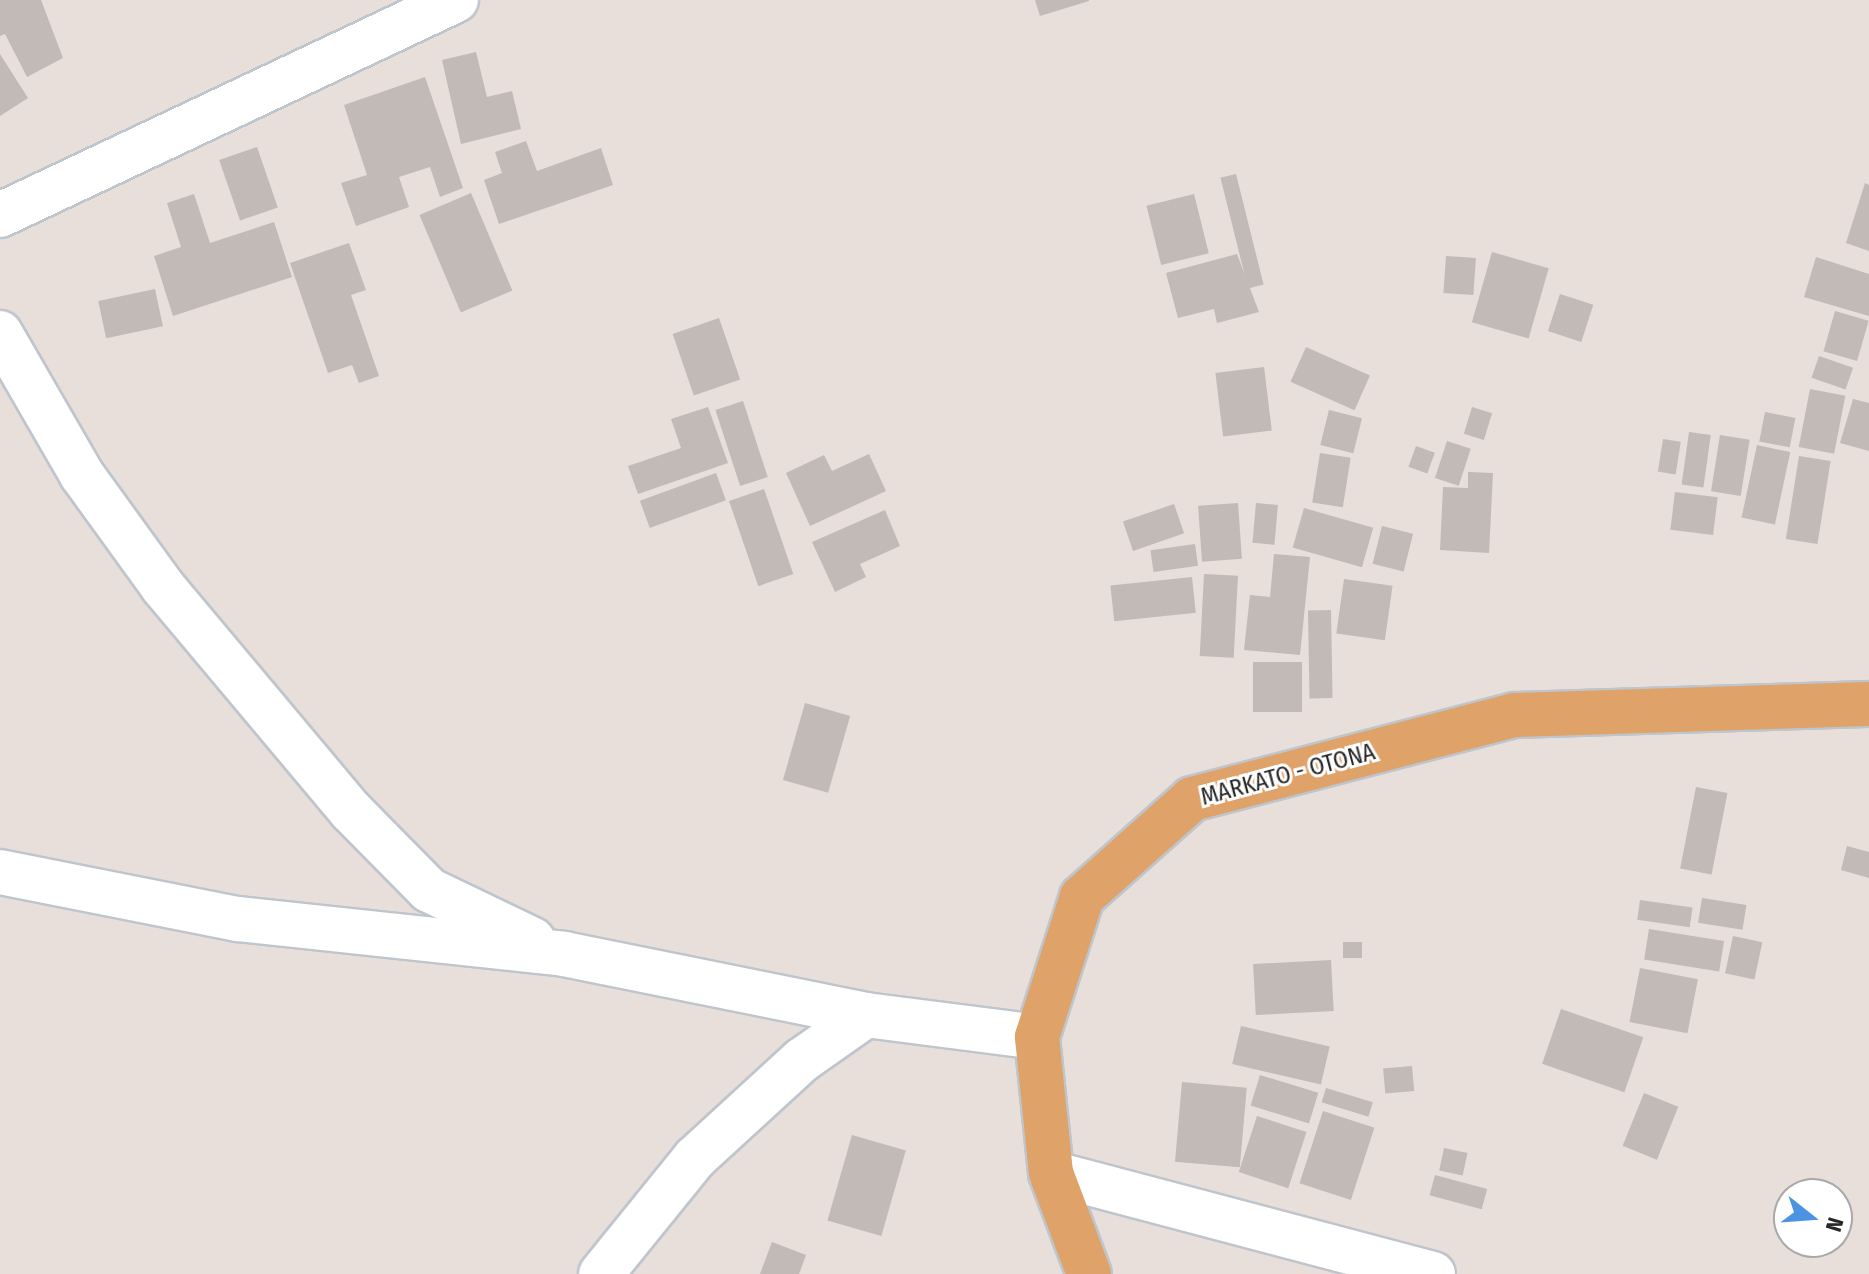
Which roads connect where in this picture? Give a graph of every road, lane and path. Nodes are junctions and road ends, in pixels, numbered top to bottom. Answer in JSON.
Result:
{"nodes":[{"id":1,"x":456,"y":0,"type":"edge"},
{"id":2,"x":0,"y":215,"type":"edge"},
{"id":3,"x":0,"y":333,"type":"edge"},
{"id":4,"x":1869,"y":704,"type":"edge"},
{"id":5,"x":0,"y":872,"type":"edge"},
{"id":6,"x":564,"y":954,"type":"junction"},
{"id":7,"x":866,"y":1015,"type":"junction"},
{"id":8,"x":1037,"y":1037,"type":"junction"},
{"id":9,"x":1051,"y":1173,"type":"junction"},
{"id":10,"x":601,"y":1274,"type":"edge"},
{"id":11,"x":1089,"y":1274,"type":"edge"},
{"id":12,"x":1433,"y":1274,"type":"edge"}],
"edges":[{"from":1,"to":2,"type":"street"},
{"from":3,"to":6,"type":"street"},
{"from":4,"to":8,"type":"main road","name":"MARKATO - OTONA"},
{"from":5,"to":6,"type":"street"},
{"from":6,"to":7,"type":"street"},
{"from":7,"to":8,"type":"street"},
{"from":7,"to":10,"type":"street"},
{"from":8,"to":9,"type":"main road","name":"MARKATO - OTONA"},
{"from":9,"to":11,"type":"main road","name":"MARKATO - OTONA"},
{"from":9,"to":12,"type":"street"}]}
